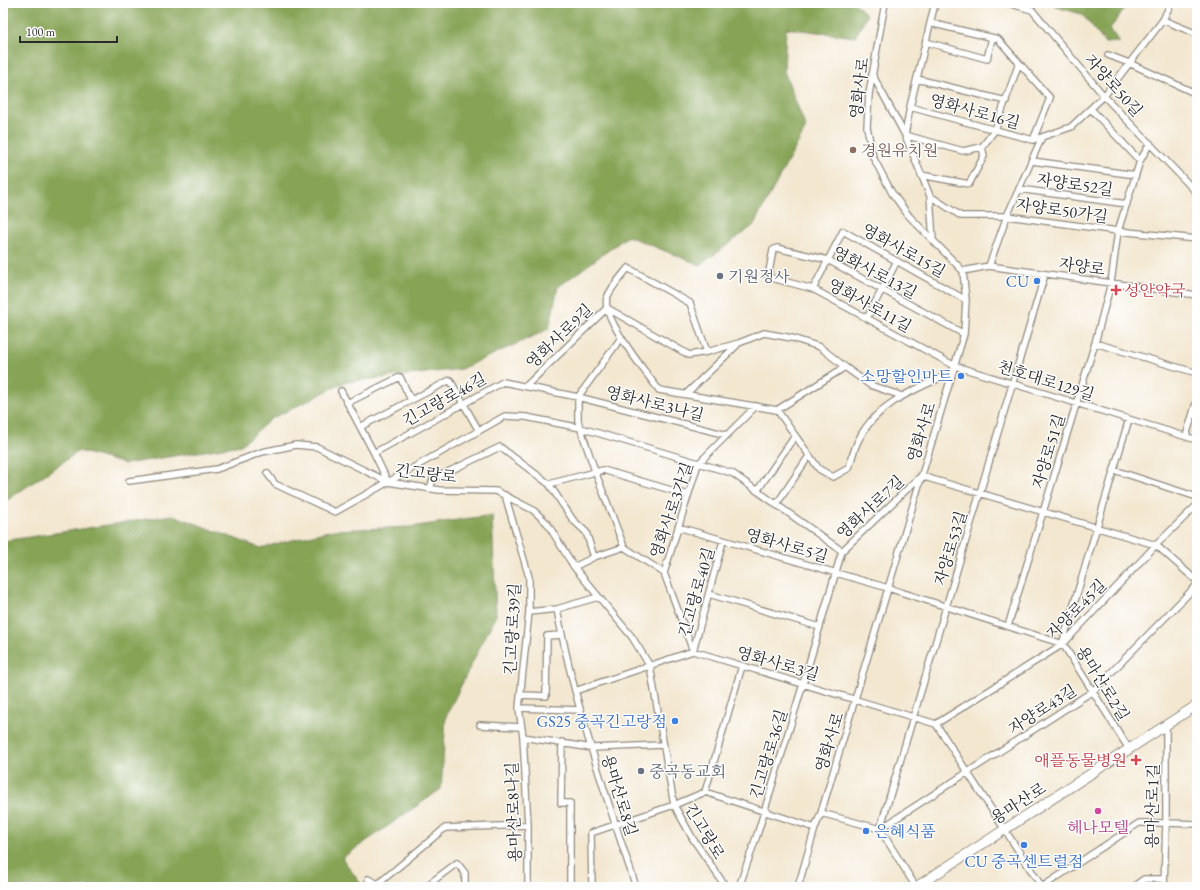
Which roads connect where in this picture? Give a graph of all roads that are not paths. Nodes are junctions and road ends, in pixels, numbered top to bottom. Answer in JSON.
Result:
{"nodes":[{"id":1,"x":885,"y":3,"type":"edge"},
{"id":2,"x":935,"y":3,"type":"edge"},
{"id":3,"x":1008,"y":3,"type":"edge"},
{"id":4,"x":1171,"y":3,"type":"edge"},
{"id":5,"x":1163,"y":20,"type":"junction"},
{"id":6,"x":930,"y":23,"type":"junction"},
{"id":7,"x":1197,"y":34,"type":"edge"},
{"id":8,"x":992,"y":38,"type":"junction"},
{"id":9,"x":926,"y":42,"type":"junction"},
{"id":10,"x":1108,"y":56,"type":"dead end"},
{"id":11,"x":1019,"y":63,"type":"junction"},
{"id":12,"x":1129,"y":63,"type":"junction"},
{"id":13,"x":872,"y":74,"type":"junction"},
{"id":14,"x":917,"y":79,"type":"junction"},
{"id":15,"x":1197,"y":94,"type":"edge"},
{"id":16,"x":1104,"y":96,"type":"junction"},
{"id":17,"x":1006,"y":101,"type":"junction"},
{"id":18,"x":910,"y":107,"type":"junction"},
{"id":19,"x":1090,"y":108,"type":"junction"},
{"id":20,"x":995,"y":130,"type":"junction"},
{"id":21,"x":905,"y":135,"type":"junction"},
{"id":22,"x":1042,"y":137,"type":"junction"},
{"id":23,"x":1033,"y":140,"type":"junction"},
{"id":24,"x":1150,"y":143,"type":"junction"},
{"id":25,"x":982,"y":147,"type":"junction"},
{"id":26,"x":1032,"y":161,"type":"junction"},
{"id":27,"x":1140,"y":161,"type":"junction"},
{"id":28,"x":921,"y":175,"type":"junction"},
{"id":29,"x":1136,"y":176,"type":"junction"},
{"id":30,"x":1019,"y":189,"type":"junction"},
{"id":31,"x":1197,"y":194,"type":"edge"},
{"id":32,"x":930,"y":196,"type":"junction"},
{"id":33,"x":1127,"y":204,"type":"junction"},
{"id":34,"x":1007,"y":216,"type":"junction"},
{"id":35,"x":1118,"y":231,"type":"junction"},
{"id":36,"x":1197,"y":239,"type":"edge"},
{"id":37,"x":933,"y":240,"type":"junction"},
{"id":38,"x":828,"y":260,"type":"junction"},
{"id":39,"x":897,"y":261,"type":"junction"},
{"id":40,"x":989,"y":266,"type":"junction"},
{"id":41,"x":963,"y":271,"type":"junction"},
{"id":42,"x":1045,"y":274,"type":"junction"},
{"id":43,"x":768,"y":277,"type":"joint"},
{"id":44,"x":1111,"y":283,"type":"junction"},
{"id":45,"x":813,"y":288,"type":"junction"},
{"id":46,"x":882,"y":289,"type":"junction"},
{"id":47,"x":1197,"y":295,"type":"edge"},
{"id":48,"x":966,"y":300,"type":"junction"},
{"id":49,"x":607,"y":308,"type":"junction"},
{"id":50,"x":867,"y":318,"type":"junction"},
{"id":51,"x":964,"y":334,"type":"junction"},
{"id":52,"x":621,"y":338,"type":"junction"},
{"id":53,"x":739,"y":343,"type":"junction"},
{"id":54,"x":1096,"y":343,"type":"junction"},
{"id":55,"x":707,"y":352,"type":"junction"},
{"id":56,"x":845,"y":367,"type":"junction"},
{"id":57,"x":954,"y":369,"type":"junction"},
{"id":58,"x":1197,"y":373,"type":"edge"},
{"id":59,"x":1013,"y":383,"type":"junction"},
{"id":60,"x":526,"y":386,"type":"junction"},
{"id":61,"x":341,"y":392,"type":"dead end"},
{"id":62,"x":686,"y":394,"type":"junction"},
{"id":63,"x":578,"y":396,"type":"junction"},
{"id":64,"x":902,"y":396,"type":"junction"},
{"id":65,"x":411,"y":400,"type":"junction"},
{"id":66,"x":1197,"y":400,"type":"edge"},
{"id":67,"x":1077,"y":402,"type":"junction"},
{"id":68,"x":347,"y":403,"type":"junction"},
{"id":69,"x":463,"y":404,"type":"junction"},
{"id":70,"x":756,"y":406,"type":"junction"},
{"id":71,"x":777,"y":410,"type":"junction"},
{"id":72,"x":1129,"y":419,"type":"junction"},
{"id":73,"x":360,"y":427,"type":"junction"},
{"id":74,"x":581,"y":428,"type":"junction"},
{"id":75,"x":479,"y":431,"type":"junction"},
{"id":76,"x":727,"y":435,"type":"junction"},
{"id":77,"x":795,"y":436,"type":"junction"},
{"id":78,"x":1186,"y":436,"type":"junction"},
{"id":79,"x":1197,"y":440,"type":"edge"},
{"id":80,"x":374,"y":453,"type":"junction"},
{"id":81,"x":809,"y":456,"type":"junction"},
{"id":82,"x":698,"y":464,"type":"junction"},
{"id":83,"x":1114,"y":470,"type":"junction"},
{"id":84,"x":595,"y":471,"type":"junction"},
{"id":85,"x":267,"y":473,"type":"dead end"},
{"id":86,"x":921,"y":476,"type":"junction"},
{"id":87,"x":129,"y":481,"type":"dead end"},
{"id":88,"x":388,"y":482,"type":"junction"},
{"id":89,"x":549,"y":484,"type":"junction"},
{"id":90,"x":430,"y":489,"type":"junction"},
{"id":91,"x":757,"y":491,"type":"junction"},
{"id":92,"x":980,"y":494,"type":"junction"},
{"id":93,"x":505,"y":495,"type":"junction"},
{"id":94,"x":688,"y":495,"type":"junction"},
{"id":95,"x":1197,"y":497,"type":"edge"},
{"id":96,"x":776,"y":504,"type":"junction"},
{"id":97,"x":1197,"y":505,"type":"edge"},
{"id":98,"x":1043,"y":512,"type":"junction"},
{"id":99,"x":678,"y":527,"type":"junction"},
{"id":100,"x":1096,"y":528,"type":"junction"},
{"id":101,"x":724,"y":541,"type":"junction"},
{"id":102,"x":1156,"y":545,"type":"junction"},
{"id":103,"x":624,"y":546,"type":"junction"},
{"id":104,"x":842,"y":551,"type":"junction"},
{"id":105,"x":594,"y":557,"type":"junction"},
{"id":106,"x":574,"y":567,"type":"junction"},
{"id":107,"x":664,"y":573,"type":"junction"},
{"id":108,"x":835,"y":573,"type":"junction"},
{"id":109,"x":1197,"y":581,"type":"edge"},
{"id":110,"x":1197,"y":585,"type":"edge"},
{"id":111,"x":888,"y":588,"type":"junction"},
{"id":112,"x":709,"y":594,"type":"junction"},
{"id":113,"x":598,"y":597,"type":"junction"},
{"id":114,"x":946,"y":607,"type":"junction"},
{"id":115,"x":557,"y":609,"type":"junction"},
{"id":116,"x":529,"y":612,"type":"junction"},
{"id":117,"x":1008,"y":626,"type":"junction"},
{"id":118,"x":820,"y":627,"type":"junction"},
{"id":119,"x":561,"y":635,"type":"junction"},
{"id":120,"x":1063,"y":644,"type":"junction"},
{"id":121,"x":693,"y":651,"type":"junction"},
{"id":122,"x":650,"y":666,"type":"junction"},
{"id":123,"x":742,"y":666,"type":"junction"},
{"id":124,"x":803,"y":684,"type":"junction"},
{"id":125,"x":575,"y":691,"type":"junction"},
{"id":126,"x":1093,"y":691,"type":"junction"},
{"id":127,"x":521,"y":695,"type":"junction"},
{"id":128,"x":855,"y":699,"type":"junction"},
{"id":129,"x":1197,"y":705,"type":"edge"},
{"id":130,"x":519,"y":708,"type":"junction"},
{"id":131,"x":580,"y":710,"type":"junction"},
{"id":132,"x":913,"y":717,"type":"junction"},
{"id":133,"x":936,"y":724,"type":"junction"},
{"id":134,"x":480,"y":725,"type":"dead end"},
{"id":135,"x":1166,"y":725,"type":"junction"},
{"id":136,"x":521,"y":727,"type":"junction"},
{"id":137,"x":523,"y":737,"type":"junction"},
{"id":138,"x":562,"y":742,"type":"junction"},
{"id":139,"x":662,"y":745,"type":"junction"},
{"id":140,"x":592,"y":748,"type":"junction"},
{"id":141,"x":1129,"y":749,"type":"junction"},
{"id":142,"x":968,"y":772,"type":"junction"},
{"id":143,"x":705,"y":792,"type":"junction"},
{"id":144,"x":674,"y":806,"type":"junction"},
{"id":145,"x":764,"y":811,"type":"junction"},
{"id":146,"x":821,"y":813,"type":"junction"},
{"id":147,"x":1166,"y":823,"type":"junction"},
{"id":148,"x":1197,"y":824,"type":"edge"},
{"id":149,"x":528,"y":825,"type":"junction"},
{"id":150,"x":616,"y":825,"type":"junction"},
{"id":151,"x":815,"y":828,"type":"junction"},
{"id":152,"x":880,"y":829,"type":"junction"},
{"id":153,"x":1005,"y":830,"type":"junction"},
{"id":154,"x":368,"y":879,"type":"dead end"},
{"id":155,"x":1164,"y":879,"type":"junction"},
{"id":156,"x":425,"y":887,"type":"edge"},
{"id":157,"x":465,"y":887,"type":"edge"},
{"id":158,"x":528,"y":887,"type":"edge"},
{"id":159,"x":570,"y":887,"type":"edge"},
{"id":160,"x":592,"y":887,"type":"edge"},
{"id":161,"x":636,"y":887,"type":"edge"},
{"id":162,"x":726,"y":887,"type":"edge"},
{"id":163,"x":739,"y":887,"type":"edge"},
{"id":164,"x":798,"y":887,"type":"edge"},
{"id":165,"x":916,"y":887,"type":"edge"},
{"id":166,"x":1042,"y":887,"type":"edge"},
{"id":167,"x":1133,"y":887,"type":"edge"},
{"id":168,"x":1164,"y":887,"type":"edge"}],
"edges":[{"from":1,"to":13,"type":"street","name":"영화사로"},
{"from":2,"to":6,"type":"street","name":"영화사로16길"},
{"from":3,"to":16,"type":"street","name":"자양로50길"},
{"from":4,"to":5,"type":"street"},
{"from":5,"to":7,"type":"street"},
{"from":5,"to":12,"type":"street"},
{"from":6,"to":8,"type":"street"},
{"from":6,"to":9,"type":"street","name":"영화사로16길"},
{"from":8,"to":9,"type":"street"},
{"from":8,"to":11,"type":"street"},
{"from":9,"to":14,"type":"street","name":"영화사로16길"},
{"from":10,"to":12,"type":"street"},
{"from":11,"to":17,"type":"street"},
{"from":11,"to":23,"type":"street"},
{"from":12,"to":15,"type":"street"},
{"from":12,"to":16,"type":"street"},
{"from":13,"to":21,"type":"street"},
{"from":13,"to":37,"type":"street","name":"영화사로"},
{"from":14,"to":17,"type":"street","name":"영화사로16길"},
{"from":14,"to":18,"type":"street","name":"영화사로16길"},
{"from":16,"to":19,"type":"street"},
{"from":16,"to":24,"type":"street","name":"자양로50길"},
{"from":17,"to":20,"type":"street"},
{"from":18,"to":20,"type":"street","name":"영화사로16길"},
{"from":18,"to":21,"type":"street","name":"영화사로16길"},
{"from":19,"to":22,"type":"street"},
{"from":19,"to":27,"type":"street"},
{"from":20,"to":23,"type":"street","name":"영화사로16길"},
{"from":20,"to":25,"type":"street"},
{"from":21,"to":25,"type":"street"},
{"from":21,"to":28,"type":"street"},
{"from":22,"to":23,"type":"street"},
{"from":22,"to":26,"type":"street"},
{"from":24,"to":27,"type":"street","name":"자양로52길"},
{"from":24,"to":31,"type":"street","name":"자양로50길"},
{"from":25,"to":28,"type":"street","name":"영화사로16길"},
{"from":26,"to":29,"type":"street","name":"자양로52길"},
{"from":26,"to":30,"type":"street"},
{"from":27,"to":29,"type":"street","name":"자양로52길"},
{"from":28,"to":32,"type":"street"},
{"from":29,"to":33,"type":"street","name":"자양로52길"},
{"from":30,"to":33,"type":"street","name":"자양로52길"},
{"from":30,"to":34,"type":"street"},
{"from":32,"to":34,"type":"street","name":"자양로50가길"},
{"from":32,"to":37,"type":"street"},
{"from":33,"to":35,"type":"street","name":"자양로52길"},
{"from":34,"to":35,"type":"street","name":"자양로50가길"},
{"from":34,"to":40,"type":"street"},
{"from":35,"to":36,"type":"street","name":"자양로50가길"},
{"from":35,"to":44,"type":"street","name":"자양로52길"},
{"from":37,"to":41,"type":"street","name":"영화사로"},
{"from":38,"to":39,"type":"street","name":"영화사로15길"},
{"from":38,"to":43,"type":"street","name":"영화사로13길"},
{"from":38,"to":45,"type":"street","name":"영화사로15길"},
{"from":38,"to":46,"type":"street","name":"영화사로13길"},
{"from":39,"to":46,"type":"street"},
{"from":39,"to":48,"type":"street","name":"영화사로15길"},
{"from":40,"to":41,"type":"street","name":"자양로"},
{"from":40,"to":42,"type":"street","name":"자양로"},
{"from":41,"to":48,"type":"street","name":"영화사로"},
{"from":42,"to":44,"type":"street","name":"자양로"},
{"from":42,"to":59,"type":"street","name":"자양로53길"},
{"from":43,"to":45,"type":"street","name":"영화사로11길"},
{"from":44,"to":47,"type":"street","name":"자양로"},
{"from":44,"to":54,"type":"street","name":"자양로51길"},
{"from":45,"to":50,"type":"street","name":"영화사로11길"},
{"from":46,"to":50,"type":"street"},
{"from":46,"to":51,"type":"street","name":"영화사로13길"},
{"from":48,"to":51,"type":"street","name":"영화사로"},
{"from":49,"to":52,"type":"street","name":"영화사로9길"},
{"from":49,"to":55,"type":"street"},
{"from":49,"to":55,"type":"street"},
{"from":49,"to":60,"type":"street","name":"영화사로9길"},
{"from":50,"to":57,"type":"street","name":"영화사로11길"},
{"from":51,"to":57,"type":"street","name":"영화사로"},
{"from":52,"to":62,"type":"street","name":"영화사로9길"},
{"from":52,"to":63,"type":"street"},
{"from":53,"to":55,"type":"street"},
{"from":53,"to":56,"type":"street"},
{"from":53,"to":62,"type":"street"},
{"from":54,"to":58,"type":"street"},
{"from":54,"to":67,"type":"street","name":"자양로51길"},
{"from":56,"to":64,"type":"street"},
{"from":56,"to":71,"type":"street"},
{"from":57,"to":59,"type":"street","name":"천호대로129길"},
{"from":57,"to":64,"type":"street"},
{"from":57,"to":86,"type":"street","name":"영화사로"},
{"from":59,"to":67,"type":"street","name":"천호대로129길"},
{"from":59,"to":92,"type":"street","name":"자양로53길"},
{"from":60,"to":63,"type":"street","name":"긴고랑로46길"},
{"from":60,"to":69,"type":"street","name":"긴고랑로46길"},
{"from":61,"to":68,"type":"street"},
{"from":62,"to":70,"type":"street","name":"영화사로9길"},
{"from":63,"to":74,"type":"street"},
{"from":63,"to":76,"type":"street","name":"영화사로3나길"},
{"from":64,"to":81,"type":"street"},
{"from":65,"to":68,"type":"street"},
{"from":65,"to":69,"type":"street"},
{"from":65,"to":73,"type":"street"},
{"from":66,"to":78,"type":"street"},
{"from":67,"to":72,"type":"street","name":"천호대로129길"},
{"from":67,"to":98,"type":"street","name":"자양로51길"},
{"from":68,"to":73,"type":"street"},
{"from":69,"to":75,"type":"street"},
{"from":69,"to":80,"type":"street","name":"긴고랑로46길"},
{"from":70,"to":71,"type":"street","name":"영화사로9길"},
{"from":70,"to":76,"type":"street","name":"영화사로3가길"},
{"from":71,"to":77,"type":"street"},
{"from":72,"to":78,"type":"street","name":"천호대로129길"},
{"from":72,"to":83,"type":"street"},
{"from":73,"to":80,"type":"street"},
{"from":74,"to":75,"type":"street","name":"영화사로7길"},
{"from":74,"to":82,"type":"street","name":"영화사로7길"},
{"from":74,"to":84,"type":"street"},
{"from":75,"to":88,"type":"street","name":"영화사로7길"},
{"from":76,"to":82,"type":"street","name":"영화사로3가길"},
{"from":77,"to":81,"type":"street"},
{"from":77,"to":91,"type":"street"},
{"from":78,"to":79,"type":"street","name":"천호대로129길"},
{"from":80,"to":88,"type":"street"},
{"from":81,"to":96,"type":"street"},
{"from":82,"to":91,"type":"street","name":"영화사로7길"},
{"from":82,"to":94,"type":"street","name":"영화사로3가길"},
{"from":83,"to":95,"type":"street"},
{"from":83,"to":100,"type":"street"},
{"from":84,"to":89,"type":"street"},
{"from":84,"to":94,"type":"street"},
{"from":84,"to":103,"type":"street"},
{"from":85,"to":88,"type":"street","name":"영화사로7길"},
{"from":86,"to":92,"type":"street"},
{"from":86,"to":104,"type":"street","name":"영화사로7길"},
{"from":86,"to":111,"type":"street","name":"영화사로"},
{"from":87,"to":88,"type":"street","name":"긴고랑로"},
{"from":88,"to":90,"type":"street","name":"긴고랑로"},
{"from":89,"to":90,"type":"street"},
{"from":89,"to":105,"type":"street"},
{"from":90,"to":93,"type":"street","name":"긴고랑로"},
{"from":91,"to":96,"type":"street","name":"영화사로7길"},
{"from":92,"to":98,"type":"street"},
{"from":92,"to":114,"type":"street","name":"자양로53길"},
{"from":93,"to":106,"type":"street","name":"긴고랑로"},
{"from":93,"to":116,"type":"street","name":"긴고랑로39길"},
{"from":94,"to":99,"type":"street","name":"영화사로3가길"},
{"from":96,"to":104,"type":"street","name":"영화사로7길"},
{"from":97,"to":102,"type":"street","name":"자양로45길"},
{"from":98,"to":100,"type":"street"},
{"from":98,"to":117,"type":"street","name":"자양로51길"},
{"from":99,"to":101,"type":"street","name":"영화사로5길"},
{"from":99,"to":107,"type":"street","name":"영화사로3가길"},
{"from":100,"to":102,"type":"street"},
{"from":100,"to":120,"type":"street"},
{"from":101,"to":108,"type":"street","name":"영화사로5길"},
{"from":101,"to":112,"type":"street","name":"긴고랑로40길"},
{"from":102,"to":109,"type":"street"},
{"from":102,"to":120,"type":"street","name":"자양로45길"},
{"from":103,"to":105,"type":"street"},
{"from":103,"to":107,"type":"street"},
{"from":104,"to":108,"type":"street","name":"긴고랑로36길"},
{"from":105,"to":106,"type":"street"},
{"from":106,"to":113,"type":"street","name":"긴고랑로"},
{"from":107,"to":121,"type":"street"},
{"from":108,"to":111,"type":"street","name":"영화사로5길"},
{"from":108,"to":118,"type":"street","name":"긴고랑로36길"},
{"from":110,"to":126,"type":"street","name":"자양로43길"},
{"from":111,"to":114,"type":"street","name":"용마산로2길"},
{"from":111,"to":128,"type":"street","name":"영화사로"},
{"from":112,"to":118,"type":"street"},
{"from":112,"to":121,"type":"street","name":"긴고랑로40길"},
{"from":113,"to":115,"type":"street"},
{"from":113,"to":122,"type":"street","name":"긴고랑로"},
{"from":114,"to":117,"type":"street","name":"용마산로2길"},
{"from":114,"to":132,"type":"street","name":"자양로53길"},
{"from":115,"to":116,"type":"street"},
{"from":115,"to":119,"type":"street","name":"용마산로8길"},
{"from":116,"to":127,"type":"street","name":"긴고랑로39길"},
{"from":117,"to":120,"type":"street","name":"용마산로2길"},
{"from":118,"to":124,"type":"street","name":"긴고랑로36길"},
{"from":119,"to":125,"type":"street","name":"용마산로8길"},
{"from":119,"to":127,"type":"street","name":"긴고랑로39길"},
{"from":120,"to":126,"type":"street","name":"용마산로2길"},
{"from":120,"to":133,"type":"street","name":"자양로45길"},
{"from":121,"to":122,"type":"street"},
{"from":121,"to":123,"type":"street","name":"영화사로3길"},
{"from":122,"to":125,"type":"street"},
{"from":122,"to":139,"type":"street","name":"긴고랑로"},
{"from":123,"to":124,"type":"street","name":"영화사로3길"},
{"from":123,"to":143,"type":"street"},
{"from":124,"to":128,"type":"street","name":"영화사로3길"},
{"from":124,"to":145,"type":"street","name":"긴고랑로36길"},
{"from":125,"to":131,"type":"street","name":"용마산로8길"},
{"from":126,"to":141,"type":"street","name":"용마산로2길"},
{"from":126,"to":142,"type":"street","name":"자양로43길"},
{"from":127,"to":130,"type":"street","name":"긴고랑로39길"},
{"from":128,"to":132,"type":"street","name":"영화사로3길"},
{"from":128,"to":146,"type":"street","name":"영화사로"},
{"from":129,"to":135,"type":"main road","name":"용마산로"},
{"from":130,"to":131,"type":"street"},
{"from":130,"to":136,"type":"street","name":"긴고랑로39길"},
{"from":131,"to":140,"type":"street","name":"용마산로8길"},
{"from":132,"to":133,"type":"street","name":"영화사로3길"},
{"from":132,"to":152,"type":"street","name":"자양로53길"},
{"from":133,"to":142,"type":"street"},
{"from":134,"to":136,"type":"street"},
{"from":135,"to":141,"type":"main road","name":"용마산로"},
{"from":135,"to":147,"type":"street","name":"용마산로1길"},
{"from":136,"to":137,"type":"street","name":"긴고랑로39길"},
{"from":137,"to":138,"type":"street"},
{"from":137,"to":149,"type":"street","name":"용마산로8나길"},
{"from":138,"to":140,"type":"street"},
{"from":138,"to":159,"type":"street"},
{"from":139,"to":140,"type":"street"},
{"from":139,"to":144,"type":"street","name":"긴고랑로"},
{"from":140,"to":150,"type":"street","name":"용마산로8길"},
{"from":141,"to":153,"type":"main road","name":"용마산로"},
{"from":142,"to":152,"type":"street","name":"자양로43길"},
{"from":142,"to":153,"type":"street"},
{"from":143,"to":144,"type":"street"},
{"from":143,"to":145,"type":"street"},
{"from":144,"to":150,"type":"street"},
{"from":144,"to":162,"type":"street","name":"긴고랑로"},
{"from":145,"to":151,"type":"street"},
{"from":145,"to":163,"type":"street","name":"긴고랑로36길"},
{"from":146,"to":151,"type":"street","name":"영화사로"},
{"from":146,"to":152,"type":"street"},
{"from":147,"to":148,"type":"street"},
{"from":147,"to":155,"type":"street","name":"용마산로1길"},
{"from":147,"to":166,"type":"street"},
{"from":149,"to":154,"type":"street"},
{"from":149,"to":158,"type":"street","name":"용마산로8나길"},
{"from":150,"to":160,"type":"street"},
{"from":150,"to":161,"type":"street","name":"용마산로8길"},
{"from":151,"to":164,"type":"street","name":"영화사로"},
{"from":152,"to":165,"type":"street"},
{"from":153,"to":165,"type":"main road","name":"용마산로"},
{"from":153,"to":166,"type":"street"},
{"from":155,"to":167,"type":"street"},
{"from":155,"to":168,"type":"street","name":"용마산로1길"},
{"from":156,"to":157,"type":"street"}]}
